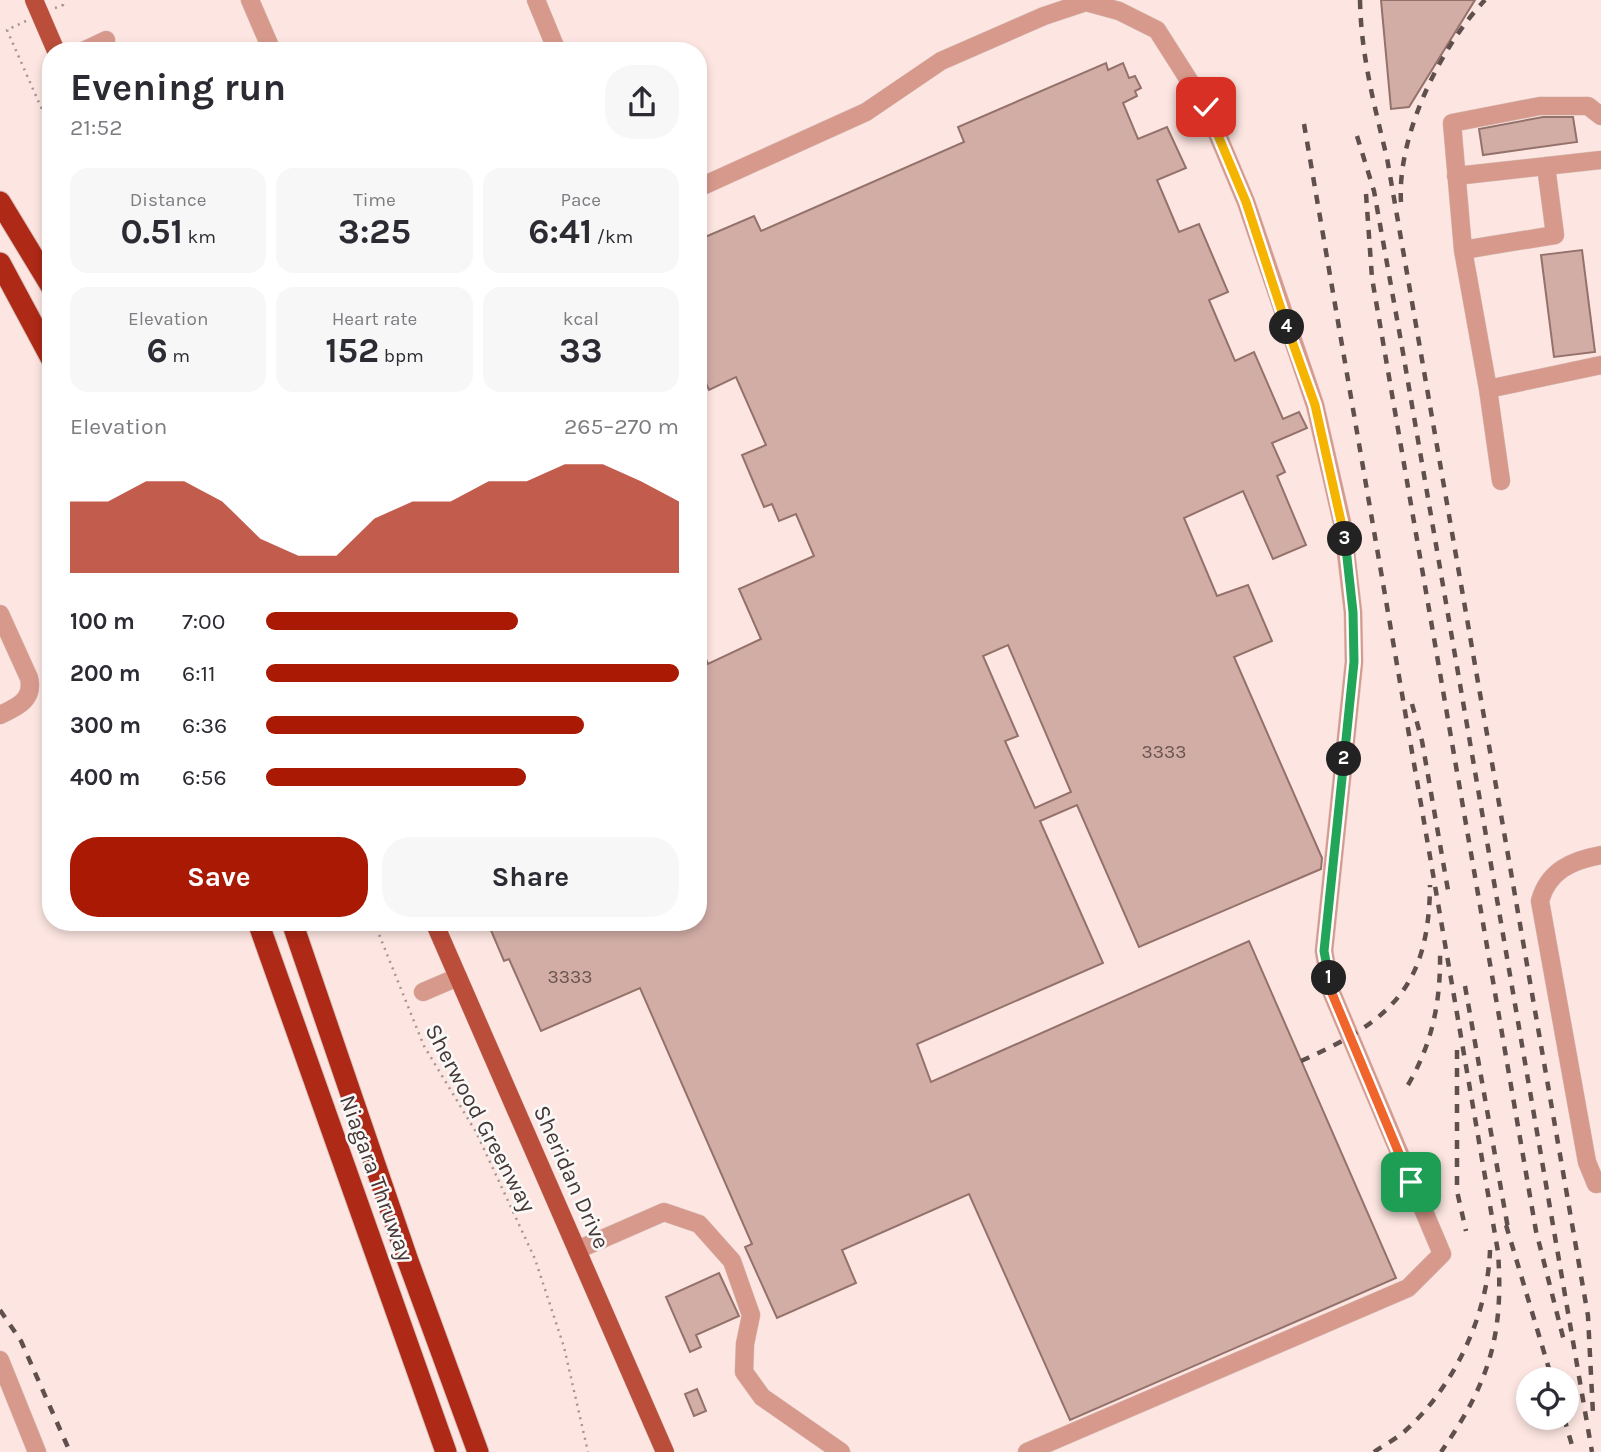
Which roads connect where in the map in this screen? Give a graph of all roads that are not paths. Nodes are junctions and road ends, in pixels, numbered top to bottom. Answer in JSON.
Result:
{"nodes":[{"id":1,"x":34,"y":0,"type":"edge"},
{"id":2,"x":250,"y":0,"type":"edge"},
{"id":3,"x":536,"y":0,"type":"edge"},
{"id":4,"x":106,"y":40,"type":"dead end"},
{"id":5,"x":52,"y":42,"type":"edge"},
{"id":6,"x":102,"y":42,"type":"edge"},
{"id":7,"x":268,"y":42,"type":"edge"},
{"id":8,"x":553,"y":42,"type":"edge"},
{"id":9,"x":1601,"y":116,"type":"edge"},
{"id":10,"x":1601,"y":160,"type":"edge"},
{"id":11,"x":1546,"y":166,"type":"junction"},
{"id":12,"x":1455,"y":176,"type":"junction"},
{"id":13,"x":707,"y":184,"type":"edge"},
{"id":14,"x":0,"y":201,"type":"edge"},
{"id":15,"x":1463,"y":250,"type":"junction"},
{"id":16,"x":0,"y":263,"type":"edge"},
{"id":17,"x":42,"y":271,"type":"edge"},
{"id":18,"x":42,"y":341,"type":"edge"},
{"id":19,"x":1601,"y":365,"type":"edge"},
{"id":20,"x":1488,"y":389,"type":"junction"},
{"id":21,"x":1502,"y":481,"type":"dead end"},
{"id":22,"x":0,"y":614,"type":"edge"},
{"id":23,"x":0,"y":715,"type":"edge"},
{"id":24,"x":1601,"y":855,"type":"edge"},
{"id":25,"x":261,"y":931,"type":"edge"},
{"id":26,"x":295,"y":931,"type":"edge"},
{"id":27,"x":438,"y":931,"type":"edge"},
{"id":28,"x":458,"y":977,"type":"junction"},
{"id":29,"x":424,"y":992,"type":"dead end"},
{"id":30,"x":1601,"y":1184,"type":"edge"},
{"id":31,"x":577,"y":1250,"type":"junction"},
{"id":32,"x":0,"y":1360,"type":"edge"},
{"id":33,"x":37,"y":1452,"type":"edge"},
{"id":34,"x":446,"y":1452,"type":"edge"},
{"id":35,"x":478,"y":1452,"type":"edge"},
{"id":36,"x":665,"y":1452,"type":"edge"},
{"id":37,"x":841,"y":1452,"type":"edge"},
{"id":38,"x":1027,"y":1452,"type":"edge"}],
"edges":[{"from":1,"to":5,"type":"main road"},
{"from":2,"to":7,"type":"lane"},
{"from":3,"to":8,"type":"lane"},
{"from":4,"to":6,"type":"lane"},
{"from":9,"to":12,"type":"lane"},
{"from":10,"to":11,"type":"lane"},
{"from":11,"to":12,"type":"lane"},
{"from":11,"to":15,"type":"lane"},
{"from":12,"to":15,"type":"lane"},
{"from":13,"to":38,"type":"lane"},
{"from":14,"to":17,"type":"highway"},
{"from":15,"to":20,"type":"lane"},
{"from":16,"to":18,"type":"highway"},
{"from":19,"to":20,"type":"lane"},
{"from":20,"to":21,"type":"lane"},
{"from":22,"to":23,"type":"lane"},
{"from":24,"to":30,"type":"lane"},
{"from":25,"to":34,"type":"highway","name":"Niagara Thruway"},
{"from":26,"to":35,"type":"highway","name":"Niagara Thruway"},
{"from":27,"to":28,"type":"main road","name":"Sheridan Drive"},
{"from":28,"to":29,"type":"lane"},
{"from":28,"to":31,"type":"main road","name":"Sheridan Drive"},
{"from":31,"to":36,"type":"main road","name":"Sheridan Drive"},
{"from":31,"to":37,"type":"lane"},
{"from":32,"to":33,"type":"lane"}]}
